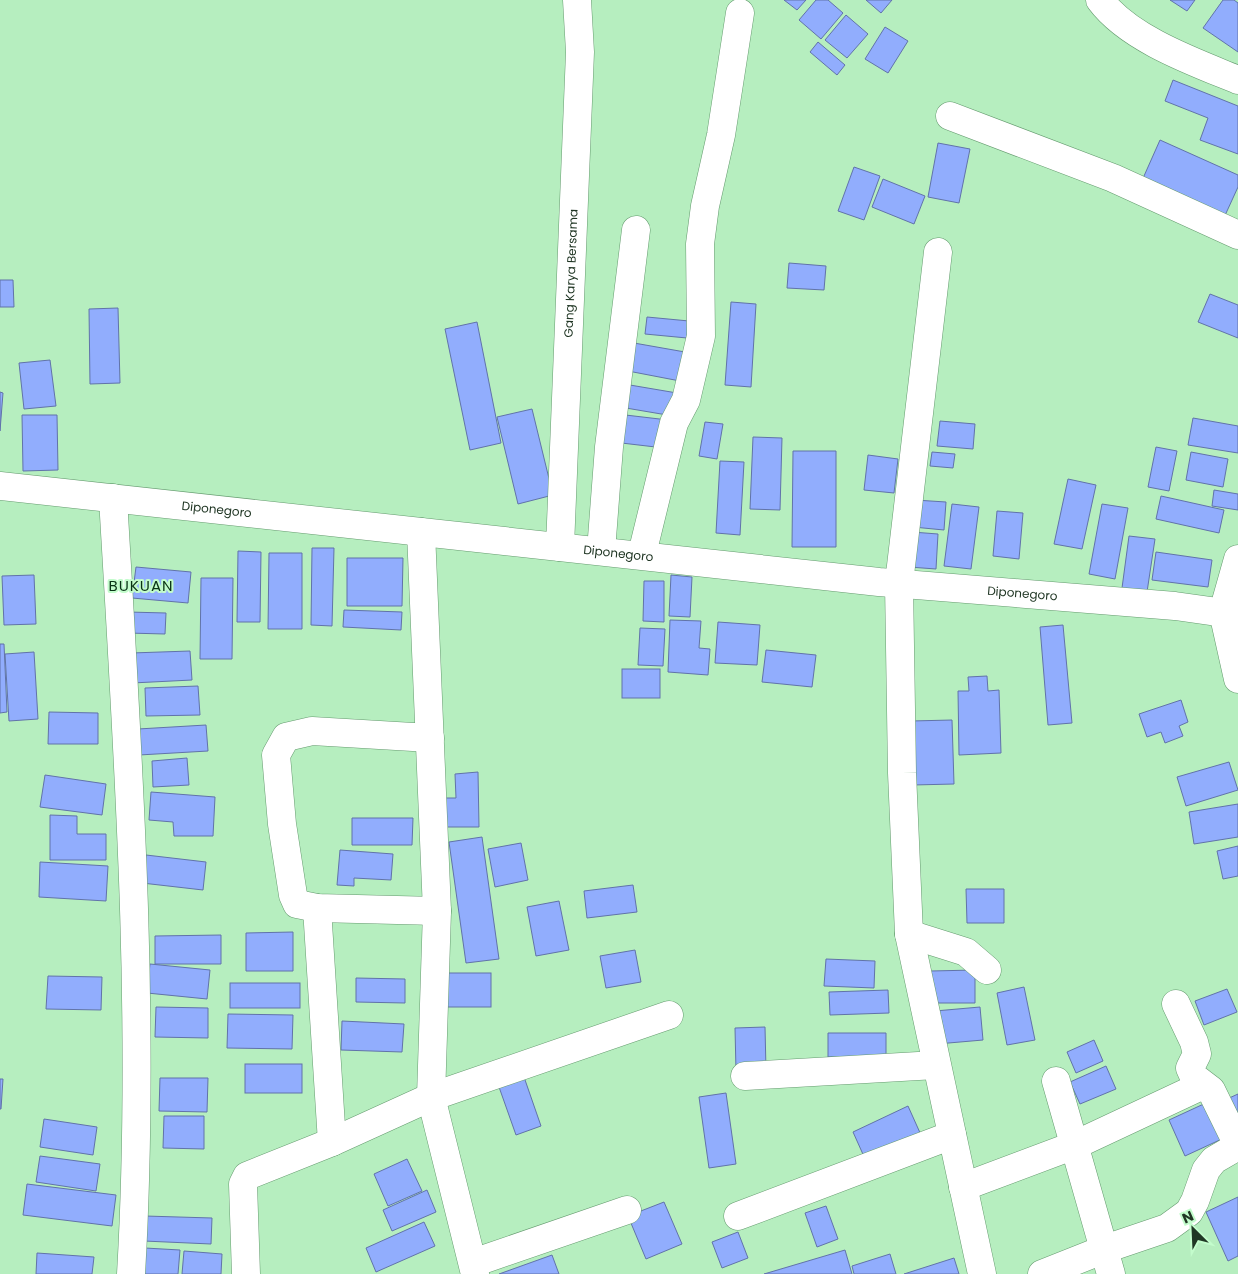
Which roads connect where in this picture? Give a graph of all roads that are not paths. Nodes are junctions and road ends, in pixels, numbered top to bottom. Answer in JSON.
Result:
{"nodes":[{"id":1,"x":577,"y":0,"type":"edge"},
{"id":2,"x":1100,"y":0,"type":"edge"},
{"id":3,"x":740,"y":13,"type":"dead end"},
{"id":4,"x":1238,"y":80,"type":"edge"},
{"id":5,"x":950,"y":116,"type":"dead end"},
{"id":6,"x":636,"y":230,"type":"dead end"},
{"id":7,"x":1238,"y":235,"type":"edge"},
{"id":8,"x":938,"y":252,"type":"dead end"},
{"id":9,"x":0,"y":486,"type":"edge"},
{"id":10,"x":113,"y":498,"type":"junction"},
{"id":11,"x":421,"y":532,"type":"junction"},
{"id":12,"x":560,"y":547,"type":"junction"},
{"id":13,"x":600,"y":551,"type":"junction"},
{"id":14,"x":642,"y":554,"type":"junction"},
{"id":15,"x":1238,"y":559,"type":"edge"},
{"id":16,"x":899,"y":583,"type":"junction"},
{"id":17,"x":1231,"y":614,"type":"edge"},
{"id":18,"x":1238,"y":679,"type":"edge"},
{"id":19,"x":430,"y":738,"type":"junction"},
{"id":20,"x":317,"y":908,"type":"junction"},
{"id":21,"x":436,"y":910,"type":"junction"},
{"id":22,"x":909,"y":934,"type":"junction"},
{"id":23,"x":987,"y":970,"type":"dead end"},
{"id":24,"x":1176,"y":1004,"type":"dead end"},
{"id":25,"x":669,"y":1016,"type":"dead end"},
{"id":26,"x":936,"y":1064,"type":"junction"},
{"id":27,"x":746,"y":1076,"type":"dead end"},
{"id":28,"x":1056,"y":1081,"type":"dead end"},
{"id":29,"x":1203,"y":1085,"type":"junction"},
{"id":30,"x":431,"y":1097,"type":"junction"},
{"id":31,"x":952,"y":1136,"type":"junction"},
{"id":32,"x":332,"y":1142,"type":"junction"},
{"id":33,"x":1075,"y":1145,"type":"junction"},
{"id":34,"x":1238,"y":1146,"type":"edge"},
{"id":35,"x":963,"y":1187,"type":"junction"},
{"id":36,"x":626,"y":1210,"type":"dead end"},
{"id":37,"x":738,"y":1216,"type":"dead end"},
{"id":38,"x":1108,"y":1261,"type":"edge"},
{"id":39,"x":474,"y":1268,"type":"edge"},
{"id":40,"x":131,"y":1274,"type":"edge"},
{"id":41,"x":246,"y":1274,"type":"edge"},
{"id":42,"x":982,"y":1274,"type":"edge"},
{"id":43,"x":1042,"y":1274,"type":"edge"}],
"edges":[{"from":1,"to":12,"type":"street","name":"Gang Karya Bersama"},
{"from":2,"to":4,"type":"street"},
{"from":3,"to":14,"type":"street"},
{"from":5,"to":7,"type":"street"},
{"from":6,"to":13,"type":"street"},
{"from":8,"to":16,"type":"street"},
{"from":9,"to":10,"type":"street","name":"Diponegoro"},
{"from":10,"to":11,"type":"street","name":"Diponegoro"},
{"from":10,"to":40,"type":"street"},
{"from":11,"to":12,"type":"street","name":"Diponegoro"},
{"from":11,"to":19,"type":"street"},
{"from":12,"to":13,"type":"street","name":"Diponegoro"},
{"from":13,"to":14,"type":"street","name":"Diponegoro"},
{"from":14,"to":16,"type":"street","name":"Diponegoro"},
{"from":15,"to":17,"type":"street"},
{"from":16,"to":17,"type":"street","name":"Diponegoro"},
{"from":16,"to":22,"type":"street"},
{"from":17,"to":18,"type":"street"},
{"from":19,"to":20,"type":"street"},
{"from":19,"to":21,"type":"street"},
{"from":20,"to":21,"type":"street"},
{"from":20,"to":32,"type":"street"},
{"from":21,"to":30,"type":"street"},
{"from":22,"to":23,"type":"street"},
{"from":22,"to":26,"type":"street"},
{"from":24,"to":29,"type":"street"},
{"from":25,"to":30,"type":"street"},
{"from":26,"to":27,"type":"street"},
{"from":26,"to":31,"type":"street"},
{"from":28,"to":33,"type":"street"},
{"from":29,"to":33,"type":"street"},
{"from":29,"to":34,"type":"street"},
{"from":30,"to":32,"type":"street"},
{"from":30,"to":39,"type":"street"},
{"from":31,"to":35,"type":"street"},
{"from":31,"to":37,"type":"street"},
{"from":32,"to":41,"type":"street"},
{"from":33,"to":35,"type":"street"},
{"from":33,"to":38,"type":"street"},
{"from":34,"to":38,"type":"street"},
{"from":35,"to":42,"type":"street"},
{"from":36,"to":39,"type":"street"},
{"from":38,"to":43,"type":"street"}]}
